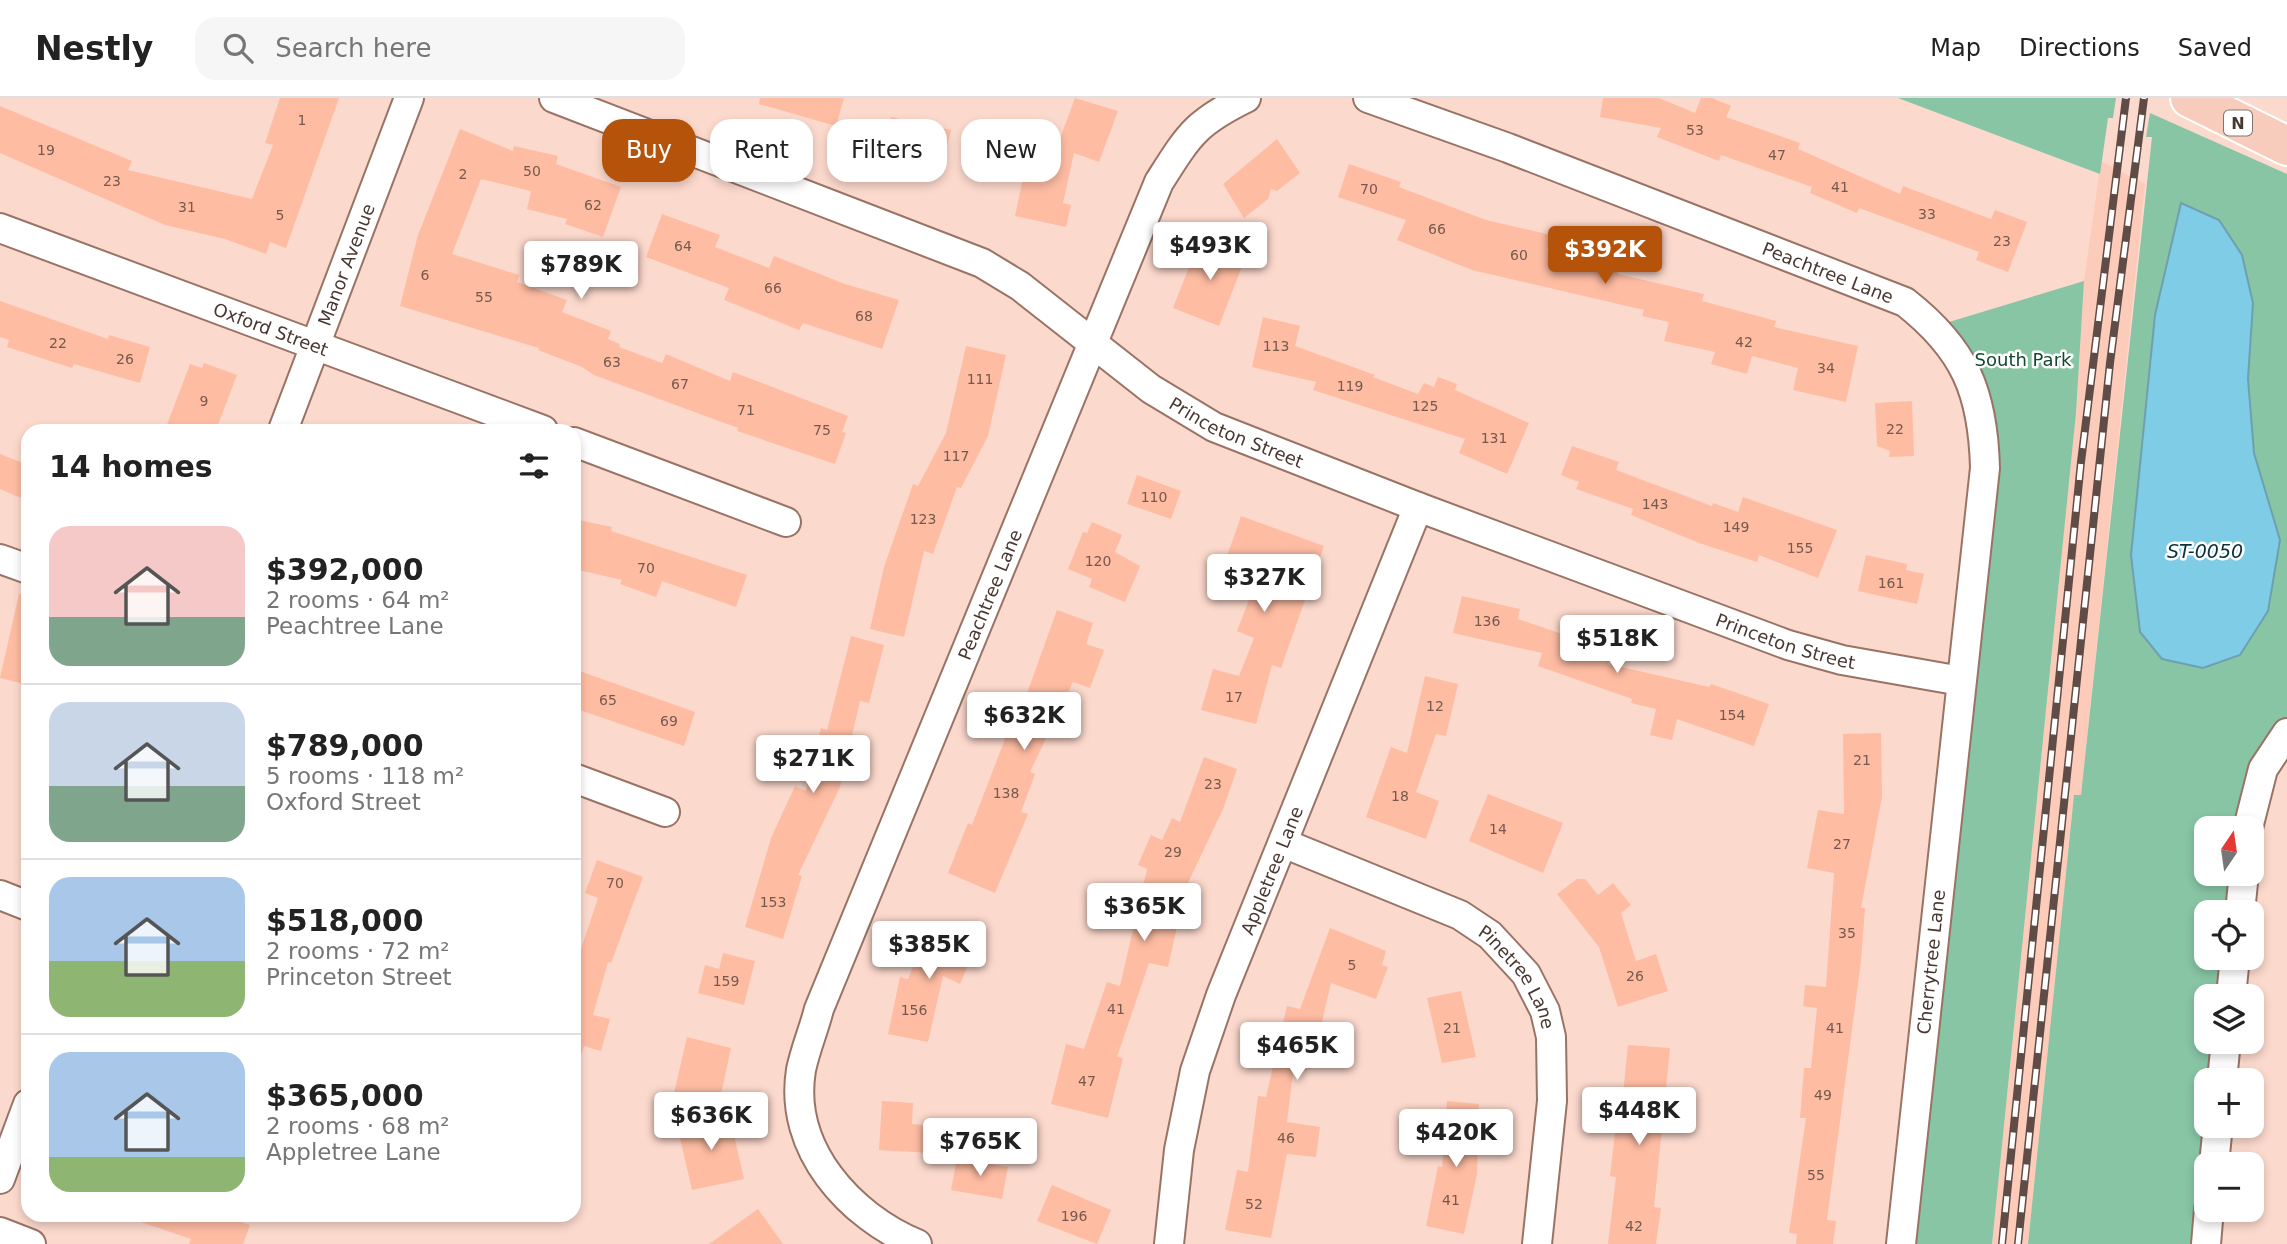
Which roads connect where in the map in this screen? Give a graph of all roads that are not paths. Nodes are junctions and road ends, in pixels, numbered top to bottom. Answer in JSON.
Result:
{"nodes":[{"id":1,"x":409,"y":98,"type":"edge"},
{"id":2,"x":554,"y":98,"type":"edge"},
{"id":3,"x":1246,"y":98,"type":"edge"},
{"id":4,"x":1368,"y":98,"type":"edge"},
{"id":5,"x":2190,"y":98,"type":"edge"},
{"id":6,"x":2287,"y":146,"type":"edge"},
{"id":7,"x":0,"y":228,"type":"edge"},
{"id":8,"x":1093,"y":342,"type":"junction"},
{"id":9,"x":315,"y":345,"type":"junction"},
{"id":10,"x":285,"y":424,"type":"edge"},
{"id":11,"x":526,"y":424,"type":"edge"},
{"id":12,"x":581,"y":445,"type":"edge"},
{"id":13,"x":1418,"y":507,"type":"junction"},
{"id":14,"x":786,"y":522,"type":"dead end"},
{"id":15,"x":0,"y":559,"type":"edge"},
{"id":16,"x":21,"y":566,"type":"edge"},
{"id":17,"x":1961,"y":681,"type":"junction"},
{"id":18,"x":2287,"y":733,"type":"edge"},
{"id":19,"x":581,"y":781,"type":"edge"},
{"id":20,"x":665,"y":812,"type":"dead end"},
{"id":21,"x":2251,"y":816,"type":"edge"},
{"id":22,"x":1283,"y":843,"type":"junction"},
{"id":23,"x":0,"y":895,"type":"edge"},
{"id":24,"x":21,"y":903,"type":"edge"},
{"id":25,"x":21,"y":1123,"type":"edge"},
{"id":26,"x":0,"y":1179,"type":"edge"},
{"id":27,"x":2208,"y":1222,"type":"edge"},
{"id":28,"x":0,"y":1232,"type":"edge"},
{"id":29,"x":31,"y":1244,"type":"edge"},
{"id":30,"x":917,"y":1244,"type":"edge"},
{"id":31,"x":1169,"y":1244,"type":"edge"},
{"id":32,"x":1537,"y":1244,"type":"edge"},
{"id":33,"x":1901,"y":1244,"type":"edge"},
{"id":34,"x":2206,"y":1244,"type":"edge"}],
"edges":[{"from":1,"to":9,"type":"street","name":"Manor Avenue"},
{"from":2,"to":8,"type":"street","name":"Princeton Street"},
{"from":3,"to":8,"type":"street","name":"Peachtree Lane"},
{"from":4,"to":17,"type":"street","name":"Peachtree Lane"},
{"from":5,"to":6,"type":"highway","number":"N"},
{"from":7,"to":9,"type":"street","name":"Oxford Street"},
{"from":8,"to":13,"type":"street","name":"Princeton Street"},
{"from":8,"to":30,"type":"street","name":"Peachtree Lane"},
{"from":9,"to":10,"type":"street","name":"Manor Avenue"},
{"from":9,"to":11,"type":"street","name":"Oxford Street"},
{"from":12,"to":14,"type":"street"},
{"from":13,"to":17,"type":"street","name":"Princeton Street"},
{"from":13,"to":22,"type":"street","name":"Appletree Lane"},
{"from":15,"to":16,"type":"street"},
{"from":17,"to":33,"type":"street","name":"Cherrytree Lane"},
{"from":18,"to":21,"type":"street"},
{"from":19,"to":20,"type":"street"},
{"from":22,"to":31,"type":"street","name":"Appletree Lane"},
{"from":22,"to":32,"type":"street","name":"Pinetree Lane"},
{"from":23,"to":24,"type":"street"},
{"from":25,"to":26,"type":"street"},
{"from":27,"to":34,"type":"street"},
{"from":28,"to":29,"type":"street"}]}
